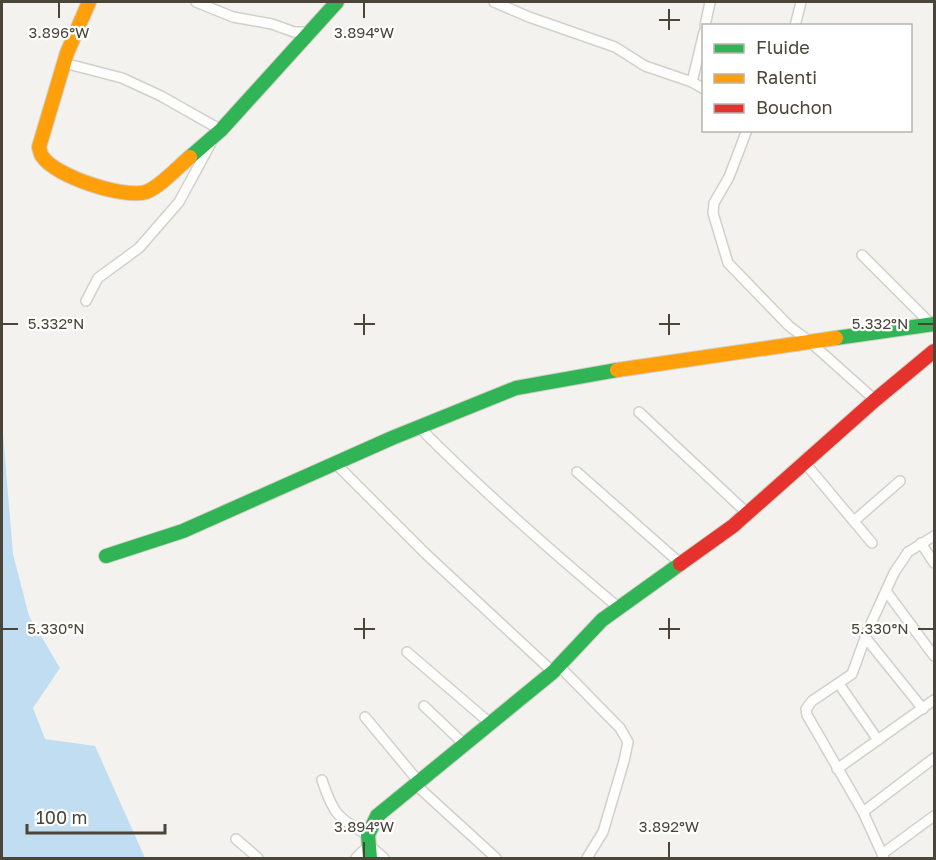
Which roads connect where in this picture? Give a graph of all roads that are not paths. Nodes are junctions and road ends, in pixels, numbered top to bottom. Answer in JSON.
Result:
{"nodes":[{"id":1,"x":89,"y":2,"type":"edge"},
{"id":2,"x":196,"y":2,"type":"edge"},
{"id":3,"x":337,"y":2,"type":"edge"},
{"id":4,"x":494,"y":2,"type":"edge"},
{"id":5,"x":710,"y":2,"type":"edge"},
{"id":6,"x":801,"y":2,"type":"edge"},
{"id":7,"x":705,"y":24,"type":"edge"},
{"id":8,"x":796,"y":24,"type":"edge"},
{"id":9,"x":310,"y":32,"type":"junction"},
{"id":10,"x":702,"y":40,"type":"edge"},
{"id":11,"x":64,"y":63,"type":"junction"},
{"id":12,"x":692,"y":82,"type":"junction"},
{"id":13,"x":702,"y":88,"type":"edge"},
{"id":14,"x":746,"y":132,"type":"edge"},
{"id":15,"x":218,"y":133,"type":"junction"},
{"id":16,"x":862,"y":255,"type":"dead end"},
{"id":17,"x":87,"y":301,"type":"dead end"},
{"id":18,"x":933,"y":324,"type":"edge"},
{"id":19,"x":809,"y":340,"type":"junction"},
{"id":20,"x":934,"y":351,"type":"edge"},
{"id":21,"x":875,"y":400,"type":"junction"},
{"id":22,"x":639,"y":412,"type":"dead end"},
{"id":23,"x":418,"y":427,"type":"junction"},
{"id":24,"x":335,"y":463,"type":"junction"},
{"id":25,"x":806,"y":463,"type":"junction"},
{"id":26,"x":577,"y":472,"type":"dead end"},
{"id":27,"x":900,"y":481,"type":"dead end"},
{"id":28,"x":747,"y":513,"type":"junction"},
{"id":29,"x":854,"y":521,"type":"junction"},
{"id":30,"x":934,"y":536,"type":"edge"},
{"id":31,"x":872,"y":543,"type":"dead end"},
{"id":32,"x":921,"y":543,"type":"junction"},
{"id":33,"x":106,"y":556,"type":"dead end"},
{"id":34,"x":934,"y":563,"type":"edge"},
{"id":35,"x":681,"y":564,"type":"junction"},
{"id":36,"x":886,"y":591,"type":"junction"},
{"id":37,"x":619,"y":608,"type":"junction"},
{"id":38,"x":865,"y":637,"type":"junction"},
{"id":39,"x":407,"y":652,"type":"dead end"},
{"id":40,"x":934,"y":656,"type":"edge"},
{"id":41,"x":556,"y":669,"type":"junction"},
{"id":42,"x":840,"y":684,"type":"junction"},
{"id":43,"x":934,"y":700,"type":"edge"},
{"id":44,"x":424,"y":706,"type":"dead end"},
{"id":45,"x":923,"y":709,"type":"junction"},
{"id":46,"x":365,"y":717,"type":"dead end"},
{"id":47,"x":490,"y":724,"type":"junction"},
{"id":48,"x":878,"y":740,"type":"junction"},
{"id":49,"x":465,"y":745,"type":"junction"},
{"id":50,"x":934,"y":758,"type":"edge"},
{"id":51,"x":837,"y":769,"type":"junction"},
{"id":52,"x":322,"y":780,"type":"dead end"},
{"id":53,"x":418,"y":783,"type":"junction"},
{"id":54,"x":863,"y":812,"type":"junction"},
{"id":55,"x":934,"y":816,"type":"edge"},
{"id":56,"x":236,"y":839,"type":"dead end"},
{"id":57,"x":369,"y":846,"type":"edge"},
{"id":58,"x":883,"y":856,"type":"edge"},
{"id":59,"x":258,"y":858,"type":"edge"},
{"id":60,"x":356,"y":858,"type":"edge"},
{"id":61,"x":384,"y":858,"type":"edge"},
{"id":62,"x":496,"y":858,"type":"edge"},
{"id":63,"x":587,"y":858,"type":"edge"}],
"edges":[{"from":1,"to":11,"type":"street"},
{"from":2,"to":9,"type":"street"},
{"from":3,"to":9,"type":"street"},
{"from":4,"to":12,"type":"street"},
{"from":5,"to":7,"type":"street"},
{"from":6,"to":8,"type":"street"},
{"from":9,"to":15,"type":"street"},
{"from":10,"to":12,"type":"street"},
{"from":11,"to":15,"type":"street"},
{"from":11,"to":15,"type":"street"},
{"from":12,"to":13,"type":"street"},
{"from":14,"to":19,"type":"street"},
{"from":15,"to":17,"type":"street"},
{"from":16,"to":18,"type":"street"},
{"from":18,"to":19,"type":"street"},
{"from":19,"to":21,"type":"street"},
{"from":19,"to":23,"type":"street"},
{"from":20,"to":21,"type":"street"},
{"from":21,"to":25,"type":"street"},
{"from":22,"to":28,"type":"street"},
{"from":23,"to":24,"type":"street"},
{"from":23,"to":37,"type":"street"},
{"from":24,"to":33,"type":"street"},
{"from":24,"to":41,"type":"street"},
{"from":25,"to":28,"type":"street"},
{"from":25,"to":29,"type":"street"},
{"from":26,"to":35,"type":"street"},
{"from":27,"to":29,"type":"street"},
{"from":28,"to":35,"type":"street"},
{"from":29,"to":31,"type":"street"},
{"from":30,"to":32,"type":"street"},
{"from":32,"to":34,"type":"street"},
{"from":32,"to":36,"type":"street"},
{"from":35,"to":37,"type":"street"},
{"from":36,"to":38,"type":"street"},
{"from":36,"to":40,"type":"street"},
{"from":37,"to":41,"type":"street"},
{"from":38,"to":42,"type":"street"},
{"from":38,"to":45,"type":"street"},
{"from":39,"to":47,"type":"street"},
{"from":41,"to":47,"type":"street"},
{"from":41,"to":63,"type":"street"},
{"from":42,"to":48,"type":"street"},
{"from":42,"to":51,"type":"street"},
{"from":43,"to":45,"type":"street"},
{"from":44,"to":49,"type":"street"},
{"from":45,"to":48,"type":"street"},
{"from":46,"to":53,"type":"street"},
{"from":47,"to":49,"type":"street"},
{"from":48,"to":51,"type":"street"},
{"from":49,"to":53,"type":"street"},
{"from":50,"to":54,"type":"street"},
{"from":51,"to":54,"type":"street"},
{"from":52,"to":57,"type":"street"},
{"from":53,"to":57,"type":"street"},
{"from":53,"to":62,"type":"street"},
{"from":54,"to":58,"type":"street"},
{"from":55,"to":58,"type":"street"},
{"from":56,"to":59,"type":"street"},
{"from":57,"to":60,"type":"street"},
{"from":57,"to":61,"type":"street"}]}
